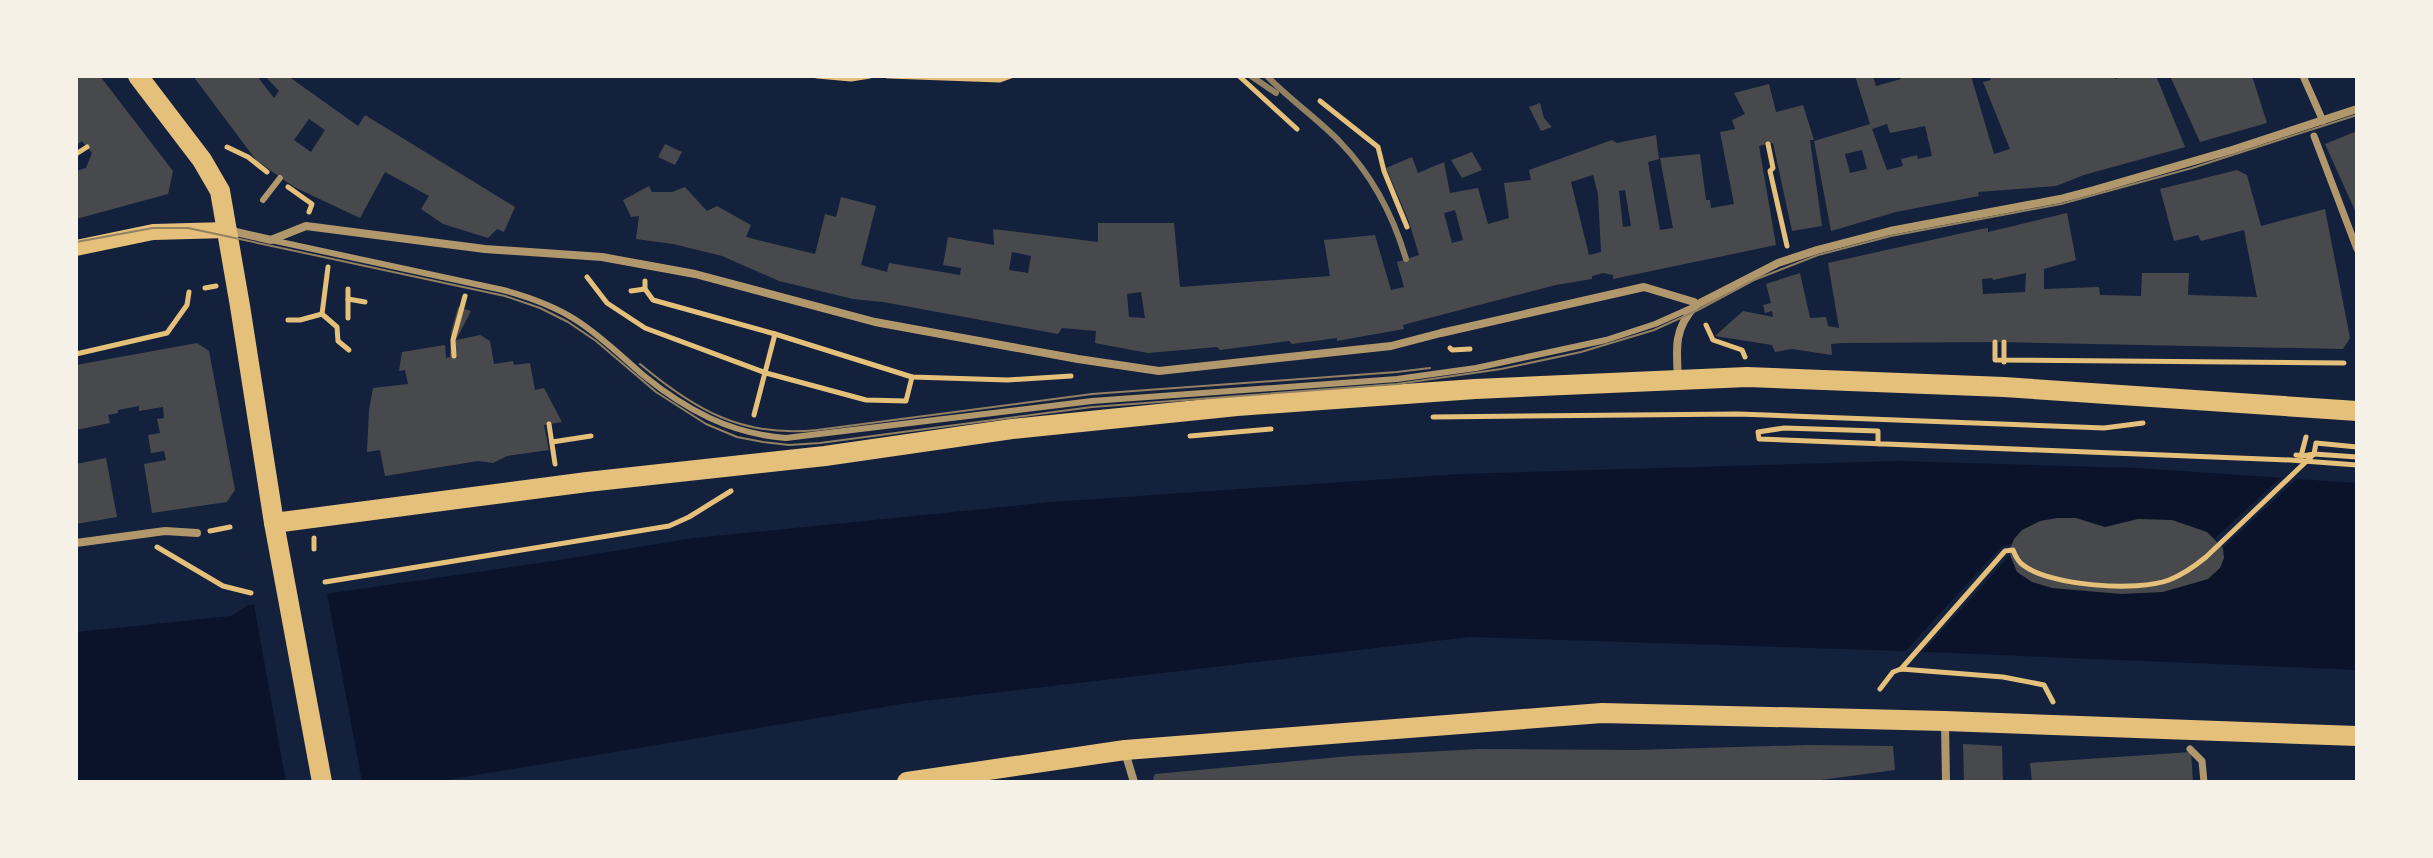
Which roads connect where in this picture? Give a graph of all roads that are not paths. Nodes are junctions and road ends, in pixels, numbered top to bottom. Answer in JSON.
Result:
{"nodes":[{"id":1,"x":138,"y":76,"type":"edge"},
{"id":2,"x":2303,"y":76,"type":"edge"},
{"id":3,"x":2357,"y":109,"type":"edge"},
{"id":4,"x":2323,"y":121,"type":"junction"},
{"id":5,"x":2314,"y":136,"type":"dead end"},
{"id":6,"x":280,"y":178,"type":"dead end"},
{"id":7,"x":263,"y":200,"type":"dead end"},
{"id":8,"x":227,"y":230,"type":"junction"},
{"id":9,"x":271,"y":240,"type":"junction"},
{"id":10,"x":76,"y":248,"type":"edge"},
{"id":11,"x":2357,"y":249,"type":"edge"},
{"id":12,"x":1696,"y":305,"type":"junction"},
{"id":13,"x":1678,"y":379,"type":"junction"},
{"id":14,"x":2357,"y":411,"type":"edge"},
{"id":15,"x":274,"y":523,"type":"junction"},
{"id":16,"x":197,"y":533,"type":"dead end"},
{"id":17,"x":76,"y":543,"type":"edge"},
{"id":18,"x":1945,"y":721,"type":"junction"},
{"id":19,"x":2357,"y":736,"type":"edge"},
{"id":20,"x":2190,"y":749,"type":"dead end"},
{"id":21,"x":1125,"y":750,"type":"junction"},
{"id":22,"x":322,"y":782,"type":"edge"},
{"id":23,"x":907,"y":782,"type":"edge"},
{"id":24,"x":1134,"y":782,"type":"edge"},
{"id":25,"x":1946,"y":782,"type":"edge"},
{"id":26,"x":2204,"y":782,"type":"edge"}],
"edges":[{"from":1,"to":8,"type":"main road"},
{"from":2,"to":4,"type":"street"},
{"from":3,"to":4,"type":"street"},
{"from":4,"to":12,"type":"street"},
{"from":5,"to":11,"type":"street"},
{"from":6,"to":7,"type":"lane"},
{"from":8,"to":9,"type":"street"},
{"from":8,"to":10,"type":"main road"},
{"from":8,"to":15,"type":"main road"},
{"from":9,"to":12,"type":"street"},
{"from":9,"to":12,"type":"lane"},
{"from":12,"to":13,"type":"street"},
{"from":13,"to":14,"type":"main road"},
{"from":13,"to":15,"type":"main road"},
{"from":15,"to":22,"type":"main road"},
{"from":16,"to":17,"type":"street"},
{"from":18,"to":19,"type":"main road"},
{"from":18,"to":21,"type":"main road"},
{"from":18,"to":25,"type":"street"},
{"from":20,"to":26,"type":"street"},
{"from":21,"to":23,"type":"main road"},
{"from":21,"to":24,"type":"street"}]}
